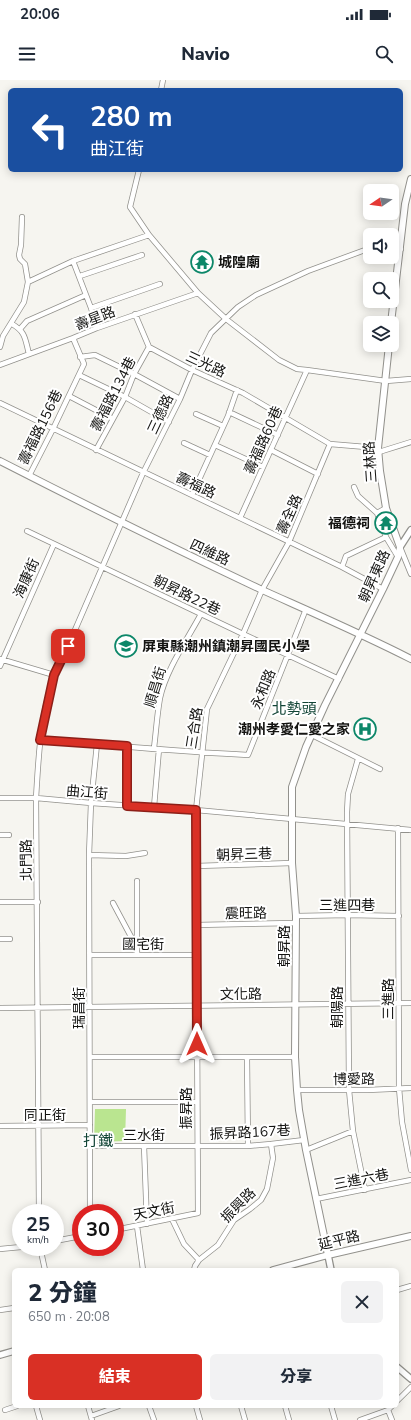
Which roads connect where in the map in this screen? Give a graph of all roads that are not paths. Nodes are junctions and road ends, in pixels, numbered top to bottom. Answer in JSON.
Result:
{"nodes":[{"id":1,"x":139,"y":172,"type":"edge"},
{"id":2,"x":411,"y":179,"type":"edge"},
{"id":3,"x":22,"y":217,"type":"dead end"},
{"id":4,"x":150,"y":236,"type":"junction"},
{"id":5,"x":400,"y":249,"type":"joint"},
{"id":6,"x":363,"y":251,"type":"edge"},
{"id":7,"x":142,"y":255,"type":"dead end"},
{"id":8,"x":73,"y":261,"type":"junction"},
{"id":9,"x":80,"y":276,"type":"junction"},
{"id":10,"x":28,"y":282,"type":"junction"},
{"id":11,"x":160,"y":284,"type":"dead end"},
{"id":12,"x":198,"y":293,"type":"junction"},
{"id":13,"x":86,"y":295,"type":"junction"},
{"id":14,"x":91,"y":308,"type":"junction"},
{"id":15,"x":135,"y":314,"type":"junction"},
{"id":16,"x":392,"y":316,"type":"edge"},
{"id":17,"x":226,"y":319,"type":"junction"},
{"id":18,"x":12,"y":324,"type":"junction"},
{"id":19,"x":97,"y":328,"type":"junction"},
{"id":20,"x":20,"y":329,"type":"junction"},
{"id":21,"x":73,"y":338,"type":"junction"},
{"id":22,"x":0,"y":347,"type":"edge"},
{"id":23,"x":148,"y":347,"type":"junction"},
{"id":24,"x":388,"y":352,"type":"edge"},
{"id":25,"x":29,"y":354,"type":"junction"},
{"id":26,"x":80,"y":357,"type":"junction"},
{"id":27,"x":0,"y":365,"type":"edge"},
{"id":28,"x":192,"y":370,"type":"junction"},
{"id":29,"x":307,"y":370,"type":"junction"},
{"id":30,"x":134,"y":374,"type":"junction"},
{"id":31,"x":80,"y":375,"type":"junction"},
{"id":32,"x":411,"y":379,"type":"edge"},
{"id":33,"x":386,"y":381,"type":"junction"},
{"id":34,"x":237,"y":390,"type":"junction"},
{"id":35,"x":69,"y":396,"type":"junction"},
{"id":36,"x":125,"y":397,"type":"junction"},
{"id":37,"x":180,"y":399,"type":"junction"},
{"id":38,"x":0,"y":403,"type":"edge"},
{"id":39,"x":230,"y":412,"type":"junction"},
{"id":40,"x":196,"y":414,"type":"dead end"},
{"id":41,"x":286,"y":418,"type":"junction"},
{"id":42,"x":113,"y":419,"type":"junction"},
{"id":43,"x":169,"y":422,"type":"junction"},
{"id":44,"x":223,"y":426,"type":"junction"},
{"id":45,"x":53,"y":429,"type":"junction"},
{"id":46,"x":278,"y":435,"type":"junction"},
{"id":47,"x":184,"y":442,"type":"dead end"},
{"id":48,"x":411,"y":442,"type":"edge"},
{"id":49,"x":330,"y":444,"type":"junction"},
{"id":50,"x":215,"y":445,"type":"junction"},
{"id":51,"x":96,"y":450,"type":"junction"},
{"id":52,"x":271,"y":450,"type":"junction"},
{"id":53,"x":379,"y":450,"type":"junction"},
{"id":54,"x":210,"y":455,"type":"junction"},
{"id":55,"x":0,"y":461,"type":"edge"},
{"id":56,"x":263,"y":467,"type":"junction"},
{"id":57,"x":143,"y":473,"type":"junction"},
{"id":58,"x":318,"y":474,"type":"junction"},
{"id":59,"x":29,"y":476,"type":"junction"},
{"id":60,"x":354,"y":487,"type":"dead end"},
{"id":61,"x":192,"y":495,"type":"junction"},
{"id":62,"x":386,"y":508,"type":"junction"},
{"id":63,"x":377,"y":513,"type":"junction"},
{"id":64,"x":240,"y":518,"type":"junction"},
{"id":65,"x":122,"y":523,"type":"junction"},
{"id":66,"x":411,"y":530,"type":"edge"},
{"id":67,"x":27,"y":531,"type":"dead end"},
{"id":68,"x":386,"y":536,"type":"junction"},
{"id":69,"x":289,"y":542,"type":"junction"},
{"id":70,"x":54,"y":544,"type":"junction"},
{"id":71,"x":400,"y":547,"type":"junction"},
{"id":72,"x":398,"y":558,"type":"junction"},
{"id":73,"x":102,"y":566,"type":"junction"},
{"id":74,"x":342,"y":567,"type":"junction"},
{"id":75,"x":411,"y":574,"type":"edge"},
{"id":76,"x":383,"y":589,"type":"junction"},
{"id":77,"x":262,"y":590,"type":"junction"},
{"id":78,"x":306,"y":609,"type":"junction"},
{"id":79,"x":201,"y":614,"type":"junction"},
{"id":80,"x":243,"y":634,"type":"junction"},
{"id":81,"x":360,"y":634,"type":"junction"},
{"id":82,"x":288,"y":655,"type":"junction"},
{"id":83,"x":1,"y":659,"type":"edge"},
{"id":84,"x":411,"y":659,"type":"edge"},
{"id":85,"x":0,"y":666,"type":"edge"},
{"id":86,"x":54,"y":675,"type":"junction"},
{"id":87,"x":338,"y":678,"type":"junction"},
{"id":88,"x":312,"y":735,"type":"junction"},
{"id":89,"x":40,"y":740,"type":"junction"},
{"id":90,"x":97,"y":744,"type":"junction"},
{"id":91,"x":127,"y":746,"type":"junction"},
{"id":92,"x":156,"y":748,"type":"junction"},
{"id":93,"x":201,"y":753,"type":"junction"},
{"id":94,"x":358,"y":759,"type":"junction"},
{"id":95,"x":380,"y":769,"type":"dead end"},
{"id":96,"x":0,"y":798,"type":"edge"},
{"id":97,"x":36,"y":798,"type":"junction"},
{"id":98,"x":91,"y":803,"type":"junction"},
{"id":99,"x":127,"y":806,"type":"junction"},
{"id":100,"x":154,"y":808,"type":"junction"},
{"id":101,"x":196,"y":810,"type":"junction"},
{"id":102,"x":292,"y":819,"type":"junction"},
{"id":103,"x":347,"y":823,"type":"junction"},
{"id":104,"x":398,"y":828,"type":"junction"},
{"id":105,"x":411,"y":830,"type":"edge"},
{"id":106,"x":0,"y":835,"type":"edge"},
{"id":107,"x":8,"y":835,"type":"dead end"},
{"id":108,"x":145,"y":854,"type":"dead end"},
{"id":109,"x":89,"y":856,"type":"junction"},
{"id":110,"x":292,"y":863,"type":"junction"},
{"id":111,"x":196,"y":866,"type":"junction"},
{"id":112,"x":137,"y":881,"type":"dead end"},
{"id":113,"x":0,"y":902,"type":"edge"},
{"id":114,"x":38,"y":902,"type":"junction"},
{"id":115,"x":113,"y":903,"type":"dead end"},
{"id":116,"x":348,"y":915,"type":"junction"},
{"id":117,"x":399,"y":916,"type":"junction"},
{"id":118,"x":295,"y":920,"type":"junction"},
{"id":119,"x":196,"y":925,"type":"junction"},
{"id":120,"x":0,"y":939,"type":"edge"},
{"id":121,"x":10,"y":939,"type":"dead end"},
{"id":122,"x":137,"y":947,"type":"junction"},
{"id":123,"x":90,"y":955,"type":"junction"},
{"id":124,"x":137,"y":955,"type":"junction"},
{"id":125,"x":196,"y":956,"type":"junction"},
{"id":126,"x":348,"y":1003,"type":"junction"},
{"id":127,"x":398,"y":1003,"type":"junction"},
{"id":128,"x":411,"y":1003,"type":"edge"},
{"id":129,"x":296,"y":1004,"type":"junction"},
{"id":130,"x":198,"y":1006,"type":"junction"},
{"id":131,"x":90,"y":1007,"type":"junction"},
{"id":132,"x":0,"y":1008,"type":"edge"},
{"id":133,"x":37,"y":1008,"type":"junction"},
{"id":134,"x":90,"y":1057,"type":"junction"},
{"id":135,"x":197,"y":1057,"type":"junction"},
{"id":136,"x":295,"y":1057,"type":"junction"},
{"id":137,"x":247,"y":1058,"type":"junction"},
{"id":138,"x":399,"y":1088,"type":"junction"},
{"id":139,"x":411,"y":1088,"type":"edge"},
{"id":140,"x":297,"y":1090,"type":"junction"},
{"id":141,"x":349,"y":1090,"type":"junction"},
{"id":142,"x":90,"y":1102,"type":"junction"},
{"id":143,"x":197,"y":1102,"type":"junction"},
{"id":144,"x":90,"y":1125,"type":"junction"},
{"id":145,"x":0,"y":1126,"type":"edge"},
{"id":146,"x":38,"y":1126,"type":"junction"},
{"id":147,"x":353,"y":1131,"type":"junction"},
{"id":148,"x":304,"y":1140,"type":"junction"},
{"id":149,"x":271,"y":1144,"type":"junction"},
{"id":150,"x":91,"y":1146,"type":"junction"},
{"id":151,"x":144,"y":1146,"type":"junction"},
{"id":152,"x":198,"y":1146,"type":"junction"},
{"id":153,"x":248,"y":1146,"type":"junction"},
{"id":154,"x":306,"y":1150,"type":"junction"},
{"id":155,"x":411,"y":1170,"type":"edge"},
{"id":156,"x":411,"y":1180,"type":"edge"},
{"id":157,"x":365,"y":1190,"type":"junction"},
{"id":158,"x":316,"y":1199,"type":"junction"},
{"id":159,"x":39,"y":1204,"type":"edge"},
{"id":160,"x":90,"y":1204,"type":"edge"},
{"id":161,"x":198,"y":1214,"type":"joint"},
{"id":162,"x":172,"y":1219,"type":"junction"},
{"id":163,"x":147,"y":1224,"type":"junction"},
{"id":164,"x":137,"y":1226,"type":"junction"},
{"id":165,"x":124,"y":1228,"type":"edge"},
{"id":166,"x":411,"y":1236,"type":"edge"},
{"id":167,"x":12,"y":1248,"type":"edge"},
{"id":168,"x":0,"y":1249,"type":"edge"},
{"id":169,"x":328,"y":1255,"type":"junction"},
{"id":170,"x":42,"y":1256,"type":"edge"},
{"id":171,"x":199,"y":1260,"type":"junction"},
{"id":172,"x":45,"y":1268,"type":"edge"},
{"id":173,"x":144,"y":1268,"type":"edge"},
{"id":174,"x":194,"y":1268,"type":"edge"},
{"id":175,"x":280,"y":1268,"type":"edge"},
{"id":176,"x":331,"y":1268,"type":"edge"},
{"id":177,"x":411,"y":1286,"type":"edge"},
{"id":178,"x":399,"y":1289,"type":"edge"},
{"id":179,"x":12,"y":1308,"type":"edge"},
{"id":180,"x":0,"y":1310,"type":"edge"},
{"id":181,"x":12,"y":1352,"type":"edge"},
{"id":182,"x":0,"y":1355,"type":"edge"},
{"id":183,"x":399,"y":1369,"type":"edge"},
{"id":184,"x":411,"y":1379,"type":"edge"},
{"id":185,"x":411,"y":1387,"type":"edge"},
{"id":186,"x":399,"y":1399,"type":"edge"},
{"id":187,"x":12,"y":1408,"type":"edge"},
{"id":188,"x":37,"y":1408,"type":"edge"},
{"id":189,"x":88,"y":1408,"type":"edge"},
{"id":190,"x":114,"y":1408,"type":"edge"},
{"id":191,"x":151,"y":1408,"type":"edge"},
{"id":192,"x":197,"y":1408,"type":"edge"},
{"id":193,"x":241,"y":1408,"type":"edge"},
{"id":194,"x":286,"y":1408,"type":"edge"},
{"id":195,"x":332,"y":1408,"type":"edge"},
{"id":196,"x":5,"y":1410,"type":"dead end"},
{"id":197,"x":388,"y":1410,"type":"joint"},
{"id":198,"x":91,"y":1418,"type":"edge"},
{"id":199,"x":40,"y":1420,"type":"edge"},
{"id":200,"x":154,"y":1420,"type":"edge"},
{"id":201,"x":200,"y":1420,"type":"edge"},
{"id":202,"x":245,"y":1420,"type":"edge"},
{"id":203,"x":289,"y":1420,"type":"edge"},
{"id":204,"x":335,"y":1420,"type":"edge"},
{"id":205,"x":360,"y":1420,"type":"edge"},
{"id":206,"x":392,"y":1420,"type":"edge"}],
"edges":[{"from":1,"to":4,"type":"street"},
{"from":2,"to":5,"type":"main road"},
{"from":3,"to":10,"type":"street"},
{"from":4,"to":8,"type":"street"},
{"from":4,"to":12,"type":"street"},
{"from":5,"to":16,"type":"main road"},
{"from":6,"to":17,"type":"street","name":"三德路"},
{"from":7,"to":9,"type":"street"},
{"from":8,"to":9,"type":"street"},
{"from":8,"to":10,"type":"street"},
{"from":9,"to":13,"type":"street"},
{"from":10,"to":18,"type":"street"},
{"from":11,"to":14,"type":"street"},
{"from":12,"to":15,"type":"street","name":"壽星路"},
{"from":12,"to":17,"type":"street"},
{"from":13,"to":14,"type":"street"},
{"from":13,"to":20,"type":"street"},
{"from":14,"to":19,"type":"street"},
{"from":15,"to":19,"type":"street","name":"壽星路"},
{"from":15,"to":23,"type":"street"},
{"from":17,"to":28,"type":"street","name":"三德路"},
{"from":17,"to":29,"type":"street"},
{"from":18,"to":20,"type":"street"},
{"from":18,"to":22,"type":"street"},
{"from":19,"to":21,"type":"street","name":"壽星路"},
{"from":20,"to":25,"type":"street"},
{"from":21,"to":25,"type":"street","name":"壽星路"},
{"from":21,"to":26,"type":"street"},
{"from":23,"to":28,"type":"street","name":"三光路"},
{"from":23,"to":30,"type":"street","name":"壽福路134巷"},
{"from":24,"to":33,"type":"main road","name":"三林路"},
{"from":25,"to":27,"type":"street","name":"壽星路"},
{"from":26,"to":30,"type":"street"},
{"from":26,"to":31,"type":"street"},
{"from":28,"to":34,"type":"street","name":"三光路"},
{"from":28,"to":37,"type":"street","name":"三德路"},
{"from":29,"to":33,"type":"street"},
{"from":29,"to":41,"type":"street","name":"壽福路60巷"},
{"from":30,"to":36,"type":"street","name":"壽福路134巷"},
{"from":30,"to":37,"type":"street"},
{"from":31,"to":35,"type":"street","name":"壽福路156巷"},
{"from":31,"to":36,"type":"street"},
{"from":32,"to":33,"type":"street"},
{"from":33,"to":53,"type":"main road","name":"三林路"},
{"from":34,"to":39,"type":"street"},
{"from":34,"to":41,"type":"street","name":"三光路"},
{"from":35,"to":42,"type":"street"},
{"from":35,"to":45,"type":"street","name":"壽福路156巷"},
{"from":36,"to":42,"type":"street","name":"壽福路134巷"},
{"from":36,"to":43,"type":"street"},
{"from":37,"to":43,"type":"street","name":"三德路"},
{"from":38,"to":45,"type":"street","name":"壽福路"},
{"from":39,"to":44,"type":"street"},
{"from":39,"to":46,"type":"street"},
{"from":40,"to":44,"type":"street"},
{"from":41,"to":46,"type":"street","name":"壽福路60巷"},
{"from":41,"to":49,"type":"street"},
{"from":42,"to":51,"type":"street","name":"壽福路134巷"},
{"from":43,"to":57,"type":"street","name":"三德路"},
{"from":44,"to":50,"type":"street"},
{"from":45,"to":51,"type":"street","name":"壽福路"},
{"from":45,"to":59,"type":"street","name":"壽福路156巷"},
{"from":46,"to":52,"type":"street","name":"壽福路60巷"},
{"from":47,"to":54,"type":"street"},
{"from":48,"to":53,"type":"street"},
{"from":49,"to":53,"type":"street"},
{"from":49,"to":58,"type":"street","name":"壽全路"},
{"from":50,"to":54,"type":"street"},
{"from":50,"to":56,"type":"street"},
{"from":51,"to":57,"type":"street","name":"壽福路"},
{"from":52,"to":56,"type":"street","name":"壽福路60巷"},
{"from":52,"to":58,"type":"street"},
{"from":53,"to":62,"type":"main road","name":"三林路"},
{"from":54,"to":61,"type":"street"},
{"from":55,"to":59,"type":"main road","name":"四維路"},
{"from":56,"to":64,"type":"street","name":"壽福路60巷"},
{"from":57,"to":61,"type":"street","name":"壽福路"},
{"from":57,"to":65,"type":"street","name":"三德路"},
{"from":58,"to":69,"type":"street","name":"壽全路"},
{"from":59,"to":65,"type":"main road","name":"四維路"},
{"from":60,"to":63,"type":"street"},
{"from":61,"to":64,"type":"street","name":"壽福路"},
{"from":62,"to":63,"type":"street"},
{"from":62,"to":71,"type":"main road","name":"三林路"},
{"from":63,"to":68,"type":"street"},
{"from":64,"to":69,"type":"street","name":"壽福路"},
{"from":65,"to":73,"type":"street","name":"北門路"},
{"from":65,"to":77,"type":"main road","name":"四維路"},
{"from":66,"to":71,"type":"street","name":"朝昇東路"},
{"from":67,"to":70,"type":"street","name":"朝昇路22巷"},
{"from":68,"to":72,"type":"street"},
{"from":68,"to":74,"type":"street"},
{"from":69,"to":74,"type":"street","name":"壽福路"},
{"from":69,"to":77,"type":"street","name":"壽全路"},
{"from":70,"to":73,"type":"street","name":"朝昇路22巷"},
{"from":70,"to":83,"type":"street","name":"海康街"},
{"from":71,"to":72,"type":"main road","name":"朝昇東路"},
{"from":71,"to":75,"type":"street","name":"三林路"},
{"from":72,"to":76,"type":"main road","name":"朝昇東路"},
{"from":73,"to":79,"type":"street","name":"朝昇路22巷"},
{"from":73,"to":86,"type":"street","name":"北門路"},
{"from":74,"to":76,"type":"street","name":"壽福路"},
{"from":76,"to":81,"type":"main road","name":"朝昇東路"},
{"from":77,"to":78,"type":"main road","name":"四維路"},
{"from":77,"to":80,"type":"street","name":"三合路"},
{"from":78,"to":81,"type":"main road","name":"四維路"},
{"from":78,"to":82,"type":"street","name":"永和路"},
{"from":79,"to":80,"type":"street","name":"朝昇路22巷"},
{"from":79,"to":92,"type":"street","name":"順昌街"},
{"from":80,"to":82,"type":"street","name":"朝昇路22巷"},
{"from":80,"to":93,"type":"street","name":"三合路"},
{"from":81,"to":84,"type":"main road","name":"四維路"},
{"from":81,"to":87,"type":"main road","name":"朝昇路"},
{"from":82,"to":87,"type":"street","name":"朝昇路22巷"},
{"from":82,"to":93,"type":"street","name":"永和路"},
{"from":83,"to":85,"type":"street","name":"海康街"},
{"from":83,"to":86,"type":"street"},
{"from":86,"to":89,"type":"street","name":"北門路"},
{"from":87,"to":88,"type":"main road","name":"朝昇路"},
{"from":88,"to":94,"type":"street"},
{"from":88,"to":102,"type":"main road","name":"朝昇路"},
{"from":89,"to":90,"type":"street"},
{"from":89,"to":97,"type":"street","name":"北門路"},
{"from":90,"to":91,"type":"street"},
{"from":90,"to":98,"type":"street","name":"瑞昌街"},
{"from":91,"to":92,"type":"street"},
{"from":91,"to":99,"type":"street"},
{"from":92,"to":93,"type":"street"},
{"from":92,"to":100,"type":"street","name":"順昌街"},
{"from":93,"to":101,"type":"street","name":"三合路"},
{"from":94,"to":95,"type":"street"},
{"from":94,"to":103,"type":"street","name":"朝陽路"},
{"from":96,"to":97,"type":"street","name":"曲江街"},
{"from":97,"to":98,"type":"street","name":"曲江街"},
{"from":97,"to":114,"type":"street","name":"北門路"},
{"from":98,"to":99,"type":"street","name":"曲江街"},
{"from":98,"to":109,"type":"street","name":"瑞昌街"},
{"from":99,"to":100,"type":"street","name":"曲江街"},
{"from":100,"to":101,"type":"street","name":"曲江街"},
{"from":101,"to":102,"type":"street","name":"曲江街"},
{"from":101,"to":111,"type":"street","name":"振昇路"},
{"from":102,"to":103,"type":"street","name":"曲江街"},
{"from":102,"to":110,"type":"main road","name":"朝昇路"},
{"from":103,"to":104,"type":"street","name":"曲江街"},
{"from":103,"to":116,"type":"street","name":"朝陽路"},
{"from":104,"to":105,"type":"street","name":"曲江街"},
{"from":104,"to":117,"type":"street","name":"三進路"},
{"from":106,"to":107,"type":"street"},
{"from":108,"to":109,"type":"street"},
{"from":109,"to":123,"type":"street","name":"瑞昌街"},
{"from":110,"to":111,"type":"street","name":"朝昇三巷"},
{"from":110,"to":118,"type":"main road","name":"朝昇路"},
{"from":111,"to":119,"type":"street","name":"振昇路"},
{"from":112,"to":122,"type":"street"},
{"from":113,"to":114,"type":"street"},
{"from":114,"to":133,"type":"street","name":"北門路"},
{"from":115,"to":122,"type":"street"},
{"from":116,"to":117,"type":"street","name":"三進四巷"},
{"from":116,"to":118,"type":"street","name":"三進四巷"},
{"from":116,"to":126,"type":"street","name":"朝陽路"},
{"from":117,"to":127,"type":"street","name":"三進路"},
{"from":118,"to":119,"type":"street","name":"震旺路"},
{"from":118,"to":129,"type":"main road","name":"朝昇路"},
{"from":119,"to":125,"type":"street","name":"振昇路"},
{"from":120,"to":121,"type":"street"},
{"from":122,"to":124,"type":"street"},
{"from":123,"to":124,"type":"street","name":"國宅街"},
{"from":123,"to":131,"type":"street","name":"瑞昌街"},
{"from":124,"to":125,"type":"street","name":"國宅街"},
{"from":125,"to":130,"type":"street","name":"振昇路"},
{"from":126,"to":127,"type":"street","name":"文化路"},
{"from":126,"to":129,"type":"street","name":"文化路"},
{"from":126,"to":141,"type":"street","name":"朝陽路"},
{"from":127,"to":128,"type":"street","name":"文化路"},
{"from":127,"to":138,"type":"street","name":"三進路"},
{"from":129,"to":130,"type":"street","name":"文化路"},
{"from":129,"to":136,"type":"main road","name":"朝昇路"},
{"from":130,"to":131,"type":"street","name":"文化路"},
{"from":130,"to":135,"type":"street","name":"振昇路"},
{"from":131,"to":133,"type":"street","name":"文化路"},
{"from":131,"to":134,"type":"street","name":"瑞昌街"},
{"from":132,"to":133,"type":"street","name":"文化路"},
{"from":133,"to":146,"type":"street","name":"北門路"},
{"from":134,"to":135,"type":"street"},
{"from":134,"to":142,"type":"street","name":"瑞昌街"},
{"from":135,"to":137,"type":"street"},
{"from":135,"to":143,"type":"street","name":"振昇路"},
{"from":136,"to":137,"type":"street"},
{"from":136,"to":140,"type":"main road","name":"朝昇路"},
{"from":137,"to":153,"type":"street"},
{"from":138,"to":139,"type":"street","name":"博愛路"},
{"from":138,"to":141,"type":"street","name":"博愛路"},
{"from":138,"to":155,"type":"street","name":"三進路"},
{"from":140,"to":141,"type":"street","name":"博愛路"},
{"from":140,"to":148,"type":"main road","name":"朝昇路"},
{"from":141,"to":147,"type":"street","name":"朝陽路"},
{"from":142,"to":143,"type":"street"},
{"from":142,"to":144,"type":"street","name":"瑞昌街"},
{"from":143,"to":152,"type":"street","name":"振昇路"},
{"from":144,"to":146,"type":"street","name":"同正街"},
{"from":144,"to":150,"type":"street","name":"瑞昌街"},
{"from":145,"to":146,"type":"street","name":"同正街"},
{"from":146,"to":159,"type":"street","name":"北門路"},
{"from":147,"to":154,"type":"street"},
{"from":147,"to":157,"type":"street","name":"朝陽路"},
{"from":148,"to":149,"type":"street","name":"振昇路167巷"},
{"from":148,"to":154,"type":"main road","name":"朝昇路"},
{"from":149,"to":153,"type":"street","name":"振昇路167巷"},
{"from":149,"to":171,"type":"street","name":"振興路"},
{"from":150,"to":151,"type":"street","name":"三水街"},
{"from":150,"to":160,"type":"street","name":"瑞昌街"},
{"from":151,"to":152,"type":"street","name":"三水街"},
{"from":151,"to":163,"type":"street"},
{"from":152,"to":153,"type":"street","name":"振昇路167巷"},
{"from":152,"to":161,"type":"street","name":"振昇路"},
{"from":154,"to":158,"type":"main road","name":"朝昇路"},
{"from":156,"to":157,"type":"street","name":"三進六巷"},
{"from":157,"to":158,"type":"street","name":"三進六巷"},
{"from":158,"to":169,"type":"main road","name":"朝昇路"},
{"from":161,"to":162,"type":"street","name":"天文街"},
{"from":162,"to":163,"type":"street","name":"天文街"},
{"from":162,"to":171,"type":"street"},
{"from":163,"to":164,"type":"street","name":"天文街"},
{"from":164,"to":165,"type":"street","name":"天文街"},
{"from":164,"to":173,"type":"street"},
{"from":166,"to":169,"type":"main road","name":"延平路"},
{"from":167,"to":168,"type":"street"},
{"from":169,"to":175,"type":"street","name":"延平路"},
{"from":169,"to":176,"type":"street","name":"朝昇路"},
{"from":170,"to":172,"type":"street"},
{"from":171,"to":174,"type":"street","name":"振興路"},
{"from":177,"to":178,"type":"street"},
{"from":179,"to":180,"type":"street"},
{"from":181,"to":182,"type":"street"},
{"from":183,"to":184,"type":"street"},
{"from":185,"to":186,"type":"street"},
{"from":187,"to":196,"type":"street"},
{"from":188,"to":199,"type":"street"},
{"from":189,"to":198,"type":"street"},
{"from":190,"to":198,"type":"street"},
{"from":191,"to":200,"type":"street"},
{"from":192,"to":201,"type":"street"},
{"from":193,"to":202,"type":"street"},
{"from":194,"to":203,"type":"street"},
{"from":195,"to":204,"type":"street"},
{"from":197,"to":205,"type":"street"},
{"from":197,"to":206,"type":"street"}]}
